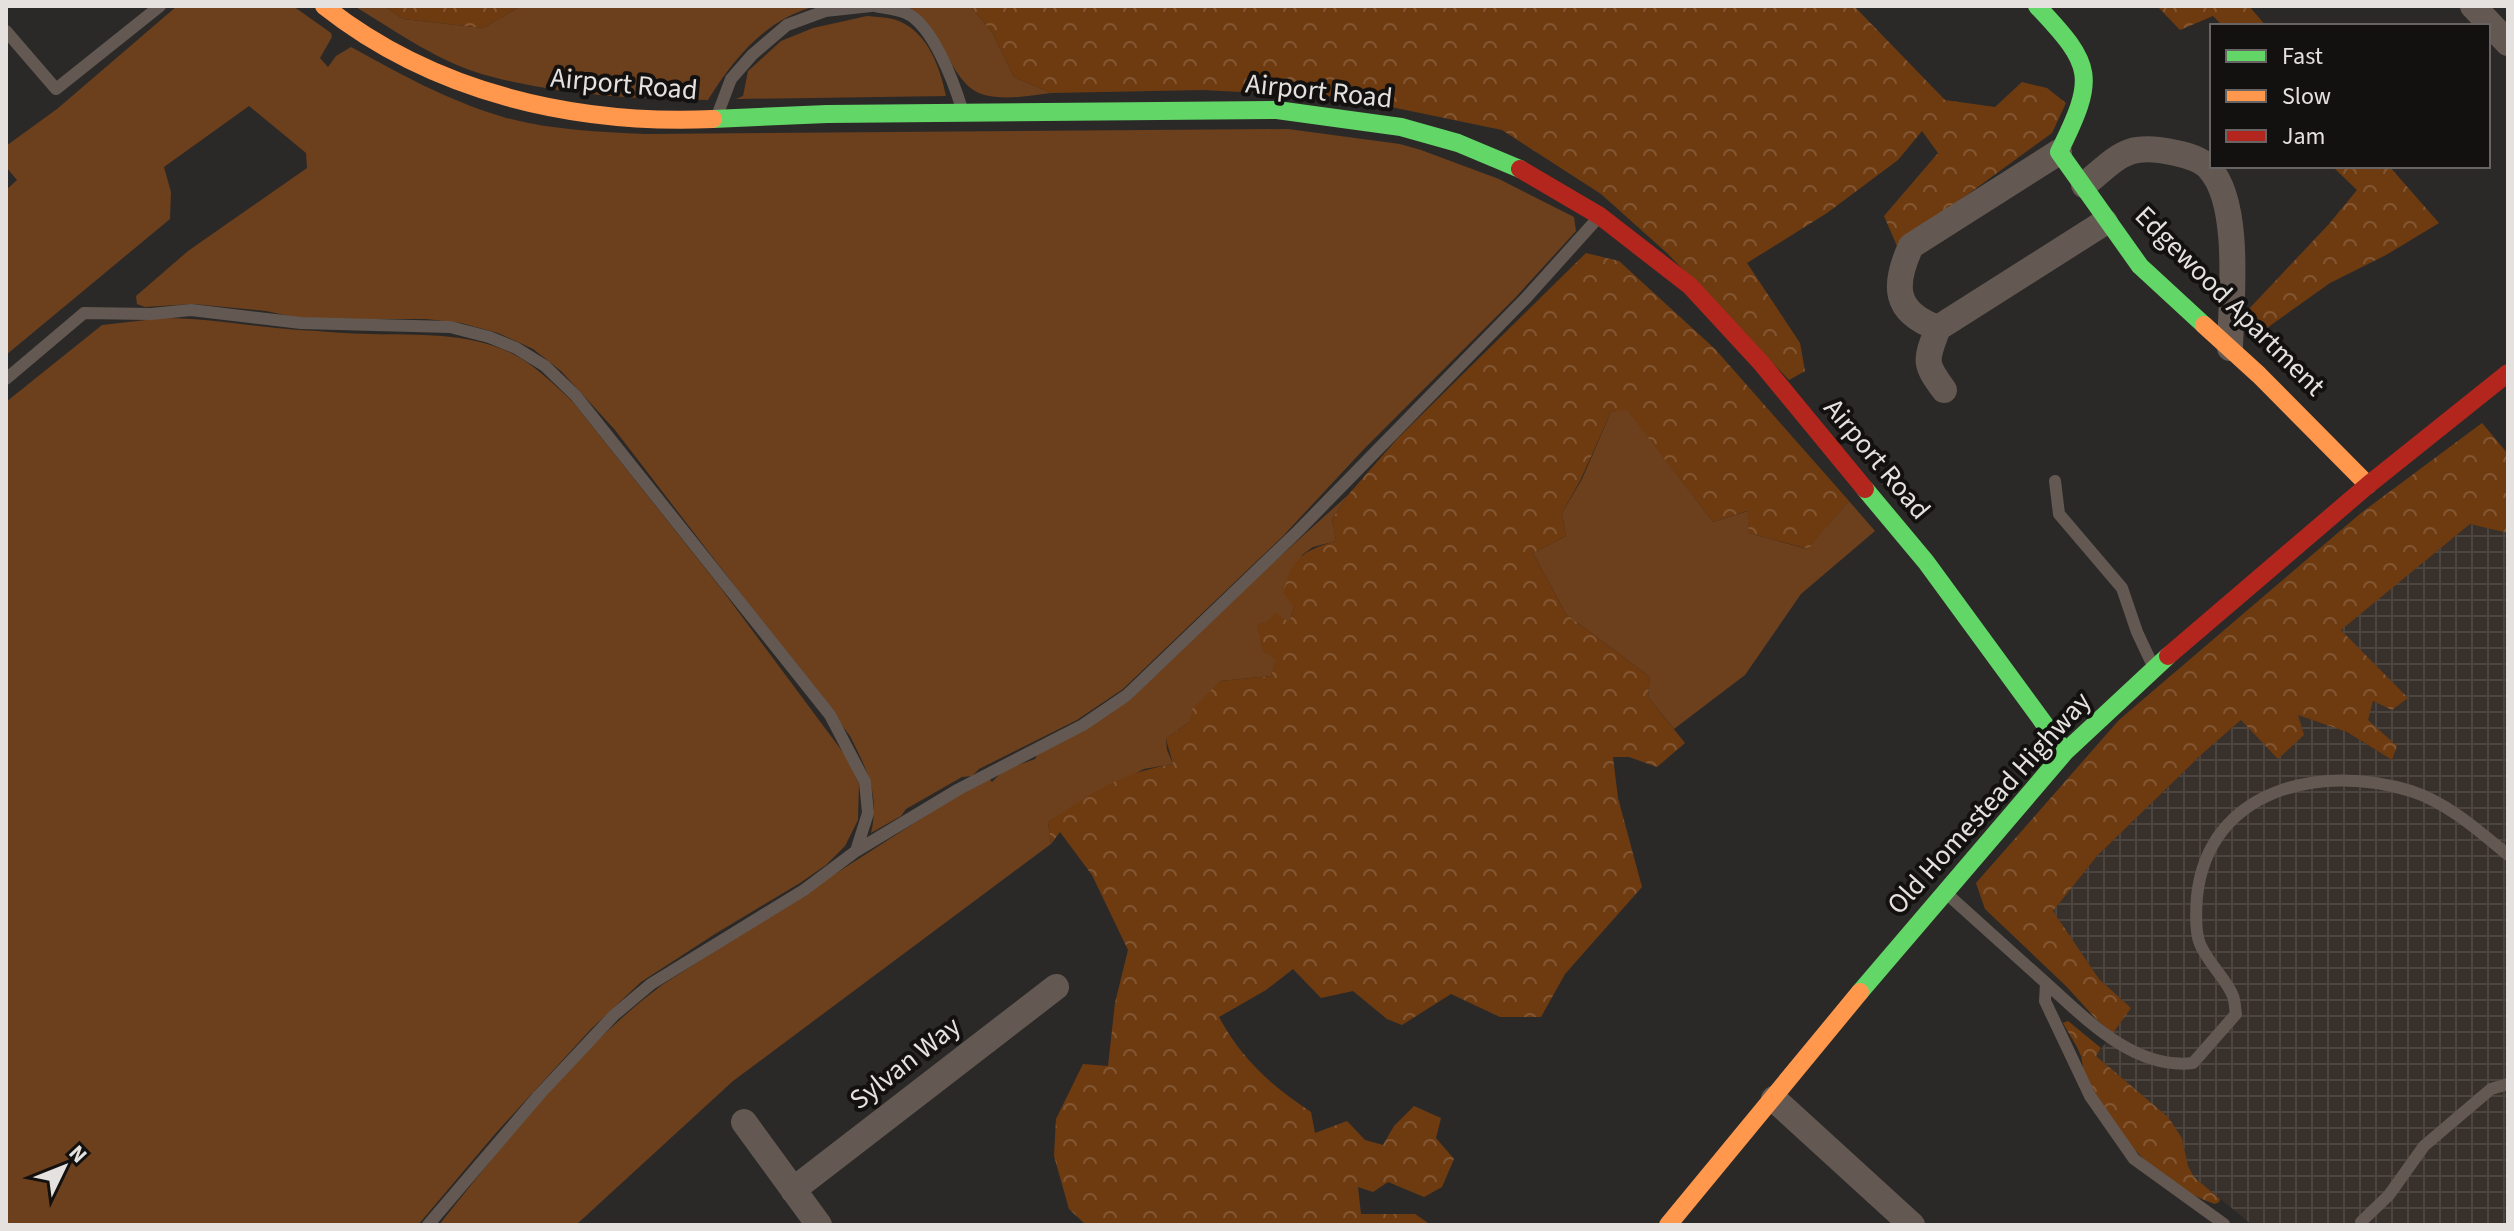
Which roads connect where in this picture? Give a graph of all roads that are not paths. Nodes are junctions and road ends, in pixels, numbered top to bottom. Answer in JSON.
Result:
{"nodes":[{"id":1,"x":160,"y":6,"type":"edge"},
{"id":2,"x":324,"y":6,"type":"edge"},
{"id":3,"x":873,"y":6,"type":"edge"},
{"id":4,"x":2037,"y":6,"type":"edge"},
{"id":5,"x":2473,"y":6,"type":"edge"},
{"id":6,"x":6,"y":31,"type":"edge"},
{"id":7,"x":2508,"y":43,"type":"edge"},
{"id":8,"x":963,"y":112,"type":"junction"},
{"id":9,"x":716,"y":119,"type":"junction"},
{"id":10,"x":2059,"y":152,"type":"junction"},
{"id":11,"x":2084,"y":185,"type":"junction"},
{"id":12,"x":1600,"y":216,"type":"junction"},
{"id":13,"x":2105,"y":222,"type":"junction"},
{"id":14,"x":1938,"y":328,"type":"junction"},
{"id":15,"x":2230,"y":348,"type":"junction"},
{"id":16,"x":2508,"y":373,"type":"edge"},
{"id":17,"x":6,"y":379,"type":"edge"},
{"id":18,"x":1944,"y":390,"type":"dead end"},
{"id":19,"x":2055,"y":481,"type":"dead end"},
{"id":20,"x":2368,"y":485,"type":"junction"},
{"id":21,"x":2154,"y":669,"type":"junction"},
{"id":22,"x":2065,"y":752,"type":"junction"},
{"id":23,"x":856,"y":851,"type":"junction"},
{"id":24,"x":2508,"y":855,"type":"edge"},
{"id":25,"x":1944,"y":891,"type":"junction"},
{"id":26,"x":2046,"y":983,"type":"junction"},
{"id":27,"x":1056,"y":987,"type":"dead end"},
{"id":28,"x":2508,"y":1084,"type":"edge"},
{"id":29,"x":1774,"y":1099,"type":"junction"},
{"id":30,"x":744,"y":1122,"type":"dead end"},
{"id":31,"x":793,"y":1190,"type":"junction"},
{"id":32,"x":2361,"y":1222,"type":"dead end"},
{"id":33,"x":2224,"y":1224,"type":"edge"},
{"id":34,"x":428,"y":1225,"type":"edge"},
{"id":35,"x":819,"y":1225,"type":"edge"},
{"id":36,"x":1668,"y":1225,"type":"edge"},
{"id":37,"x":1912,"y":1225,"type":"edge"}],
"edges":[{"from":1,"to":6,"type":"lane"},
{"from":2,"to":9,"type":"street","name":"Airport Road"},
{"from":3,"to":8,"type":"lane"},
{"from":3,"to":9,"type":"lane"},
{"from":4,"to":10,"type":"street"},
{"from":5,"to":7,"type":"street"},
{"from":8,"to":9,"type":"street","name":"Airport Road"},
{"from":8,"to":12,"type":"street","name":"Airport Road"},
{"from":10,"to":11,"type":"street","name":"Edgewood Apartment"},
{"from":10,"to":14,"type":"street"},
{"from":11,"to":13,"type":"street","name":"Edgewood Apartment"},
{"from":11,"to":15,"type":"street"},
{"from":12,"to":22,"type":"street","name":"Airport Road"},
{"from":12,"to":23,"type":"lane"},
{"from":13,"to":14,"type":"street"},
{"from":13,"to":15,"type":"street","name":"Edgewood Apartment"},
{"from":14,"to":18,"type":"street"},
{"from":15,"to":20,"type":"street","name":"Edgewood Apartment"},
{"from":16,"to":20,"type":"street","name":"Old Homestead Highway"},
{"from":17,"to":23,"type":"lane"},
{"from":19,"to":21,"type":"lane"},
{"from":20,"to":21,"type":"street","name":"Old Homestead Highway"},
{"from":21,"to":22,"type":"street","name":"Old Homestead Highway"},
{"from":22,"to":25,"type":"street","name":"Old Homestead Highway"},
{"from":23,"to":34,"type":"lane"},
{"from":24,"to":26,"type":"lane"},
{"from":25,"to":26,"type":"lane"},
{"from":25,"to":29,"type":"street","name":"Old Homestead Highway"},
{"from":26,"to":33,"type":"lane"},
{"from":27,"to":31,"type":"street","name":"Sylvan Way"},
{"from":28,"to":32,"type":"lane"},
{"from":29,"to":36,"type":"street","name":"Old Homestead Highway"},
{"from":29,"to":37,"type":"street"},
{"from":30,"to":31,"type":"street"},
{"from":31,"to":35,"type":"street"}]}
